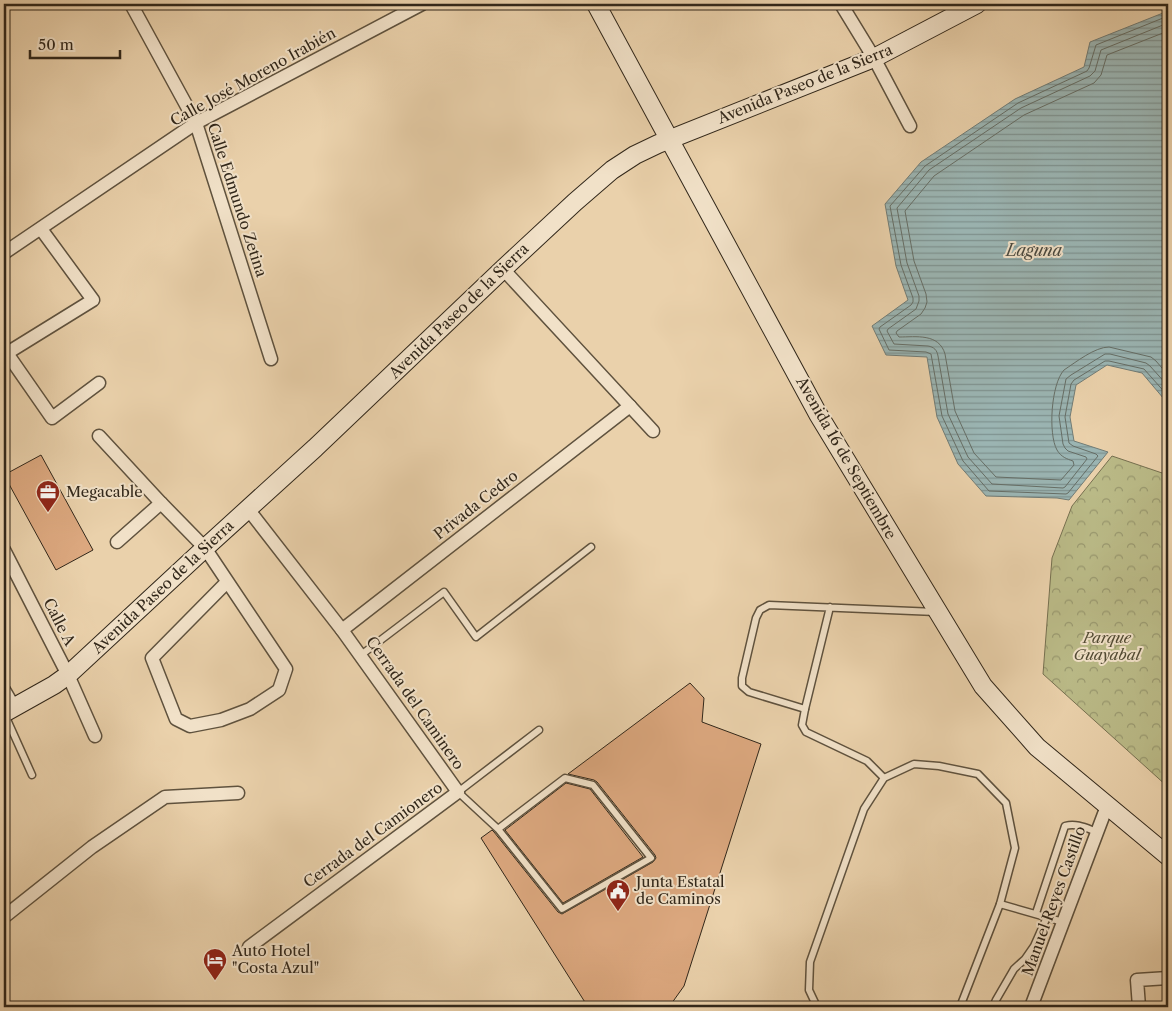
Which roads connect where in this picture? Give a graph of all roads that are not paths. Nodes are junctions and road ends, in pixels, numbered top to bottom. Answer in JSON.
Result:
{"nodes":[{"id":1,"x":131,"y":4,"type":"edge"},
{"id":2,"x":422,"y":4,"type":"edge"},
{"id":3,"x":596,"y":4,"type":"edge"},
{"id":4,"x":841,"y":4,"type":"edge"},
{"id":5,"x":977,"y":4,"type":"edge"},
{"id":6,"x":874,"y":58,"type":"junction"},
{"id":7,"x":196,"y":123,"type":"junction"},
{"id":8,"x":910,"y":126,"type":"dead end"},
{"id":9,"x":670,"y":139,"type":"junction"},
{"id":10,"x":41,"y":228,"type":"junction"},
{"id":11,"x":4,"y":253,"type":"edge"},
{"id":12,"x":503,"y":269,"type":"junction"},
{"id":13,"x":5,"y":352,"type":"edge"},
{"id":14,"x":271,"y":359,"type":"dead end"},
{"id":15,"x":98,"y":383,"type":"dead end"},
{"id":16,"x":630,"y":406,"type":"junction"},
{"id":17,"x":653,"y":430,"type":"dead end"},
{"id":18,"x":99,"y":436,"type":"dead end"},
{"id":19,"x":161,"y":503,"type":"junction"},
{"id":20,"x":248,"y":509,"type":"junction"},
{"id":21,"x":117,"y":542,"type":"dead end"},
{"id":22,"x":591,"y":547,"type":"dead end"},
{"id":23,"x":205,"y":548,"type":"junction"},
{"id":24,"x":4,"y":550,"type":"edge"},
{"id":25,"x":227,"y":582,"type":"junction"},
{"id":26,"x":830,"y":607,"type":"junction"},
{"id":27,"x":937,"y":612,"type":"junction"},
{"id":28,"x":342,"y":630,"type":"junction"},
{"id":29,"x":361,"y":655,"type":"junction"},
{"id":30,"x":68,"y":675,"type":"junction"},
{"id":31,"x":4,"y":690,"type":"edge"},
{"id":32,"x":804,"y":709,"type":"junction"},
{"id":33,"x":7,"y":711,"type":"edge"},
{"id":34,"x":538,"y":730,"type":"dead end"},
{"id":35,"x":95,"y":736,"type":"dead end"},
{"id":36,"x":32,"y":775,"type":"dead end"},
{"id":37,"x":884,"y":778,"type":"junction"},
{"id":38,"x":458,"y":792,"type":"junction"},
{"id":39,"x":238,"y":793,"type":"dead end"},
{"id":40,"x":1107,"y":806,"type":"junction"},
{"id":41,"x":498,"y":829,"type":"junction"},
{"id":42,"x":1097,"y":832,"type":"junction"},
{"id":43,"x":1168,"y":856,"type":"edge"},
{"id":44,"x":1000,"y":904,"type":"junction"},
{"id":45,"x":1036,"y":913,"type":"junction"},
{"id":46,"x":4,"y":917,"type":"edge"},
{"id":47,"x":1047,"y":917,"type":"junction"},
{"id":48,"x":1063,"y":922,"type":"junction"},
{"id":49,"x":249,"y":947,"type":"dead end"},
{"id":50,"x":1168,"y":978,"type":"edge"},
{"id":51,"x":817,"y":1007,"type":"edge"},
{"id":52,"x":960,"y":1007,"type":"edge"},
{"id":53,"x":993,"y":1007,"type":"edge"},
{"id":54,"x":1032,"y":1007,"type":"edge"},
{"id":55,"x":1139,"y":1007,"type":"edge"}],
"edges":[{"from":1,"to":7,"type":"street","name":"Calle Edmundo Zetina"},
{"from":2,"to":7,"type":"street","name":"Calle José Moreno Irabién"},
{"from":3,"to":9,"type":"main road","name":"Avenida 16 de Septiembre"},
{"from":4,"to":6,"type":"street"},
{"from":5,"to":6,"type":"main road","name":"Avenida Paseo de la Sierra"},
{"from":6,"to":8,"type":"street"},
{"from":6,"to":9,"type":"main road","name":"Avenida Paseo de la Sierra"},
{"from":7,"to":10,"type":"street","name":"Calle José Moreno Irabién"},
{"from":7,"to":14,"type":"street","name":"Calle Edmundo Zetina"},
{"from":9,"to":12,"type":"main road","name":"Avenida Paseo de la Sierra"},
{"from":9,"to":27,"type":"main road","name":"Avenida 16 de Septiembre"},
{"from":10,"to":11,"type":"street","name":"Calle José Moreno Irabién"},
{"from":10,"to":13,"type":"street"},
{"from":12,"to":16,"type":"street"},
{"from":12,"to":20,"type":"main road","name":"Avenida Paseo de la Sierra"},
{"from":13,"to":15,"type":"street"},
{"from":16,"to":17,"type":"street"},
{"from":16,"to":28,"type":"street","name":"Privada Cedro"},
{"from":18,"to":19,"type":"street"},
{"from":19,"to":21,"type":"street"},
{"from":19,"to":23,"type":"street"},
{"from":20,"to":23,"type":"main road","name":"Avenida Paseo de la Sierra"},
{"from":20,"to":28,"type":"street","name":"Cerrada del Caminero"},
{"from":22,"to":29,"type":"lane"},
{"from":23,"to":25,"type":"street"},
{"from":23,"to":30,"type":"main road","name":"Avenida Paseo de la Sierra"},
{"from":24,"to":30,"type":"street","name":"Calle A"},
{"from":25,"to":25,"type":"street"},
{"from":26,"to":27,"type":"lane"},
{"from":26,"to":32,"type":"lane"},
{"from":26,"to":32,"type":"lane"},
{"from":27,"to":40,"type":"main road","name":"Avenida 16 de Septiembre"},
{"from":28,"to":29,"type":"street","name":"Cerrada del Caminero"},
{"from":29,"to":38,"type":"street","name":"Cerrada del Caminero"},
{"from":30,"to":33,"type":"main road","name":"Avenida Paseo de la Sierra"},
{"from":30,"to":35,"type":"street","name":"Calle A"},
{"from":31,"to":33,"type":"street"},
{"from":32,"to":37,"type":"lane"},
{"from":33,"to":36,"type":"lane"},
{"from":34,"to":38,"type":"lane","name":"Cerrada del Camionero"},
{"from":37,"to":44,"type":"lane"},
{"from":37,"to":51,"type":"lane"},
{"from":38,"to":41,"type":"lane","name":"Cerrada del Caminero"},
{"from":38,"to":49,"type":"street","name":"Cerrada del Camionero"},
{"from":39,"to":46,"type":"street"},
{"from":40,"to":42,"type":"street","name":"Manuel Reyes Castillo"},
{"from":40,"to":43,"type":"main road","name":"Avenida 16 de Septiembre"},
{"from":41,"to":41,"type":"lane","name":"Cerrada del Caminero"},
{"from":42,"to":45,"type":"lane"},
{"from":42,"to":48,"type":"street","name":"Manuel Reyes Castillo"},
{"from":44,"to":45,"type":"lane"},
{"from":44,"to":52,"type":"lane"},
{"from":45,"to":47,"type":"lane"},
{"from":47,"to":48,"type":"lane"},
{"from":47,"to":53,"type":"lane"},
{"from":48,"to":54,"type":"street","name":"Manuel Reyes Castillo"},
{"from":50,"to":55,"type":"street"}]}
